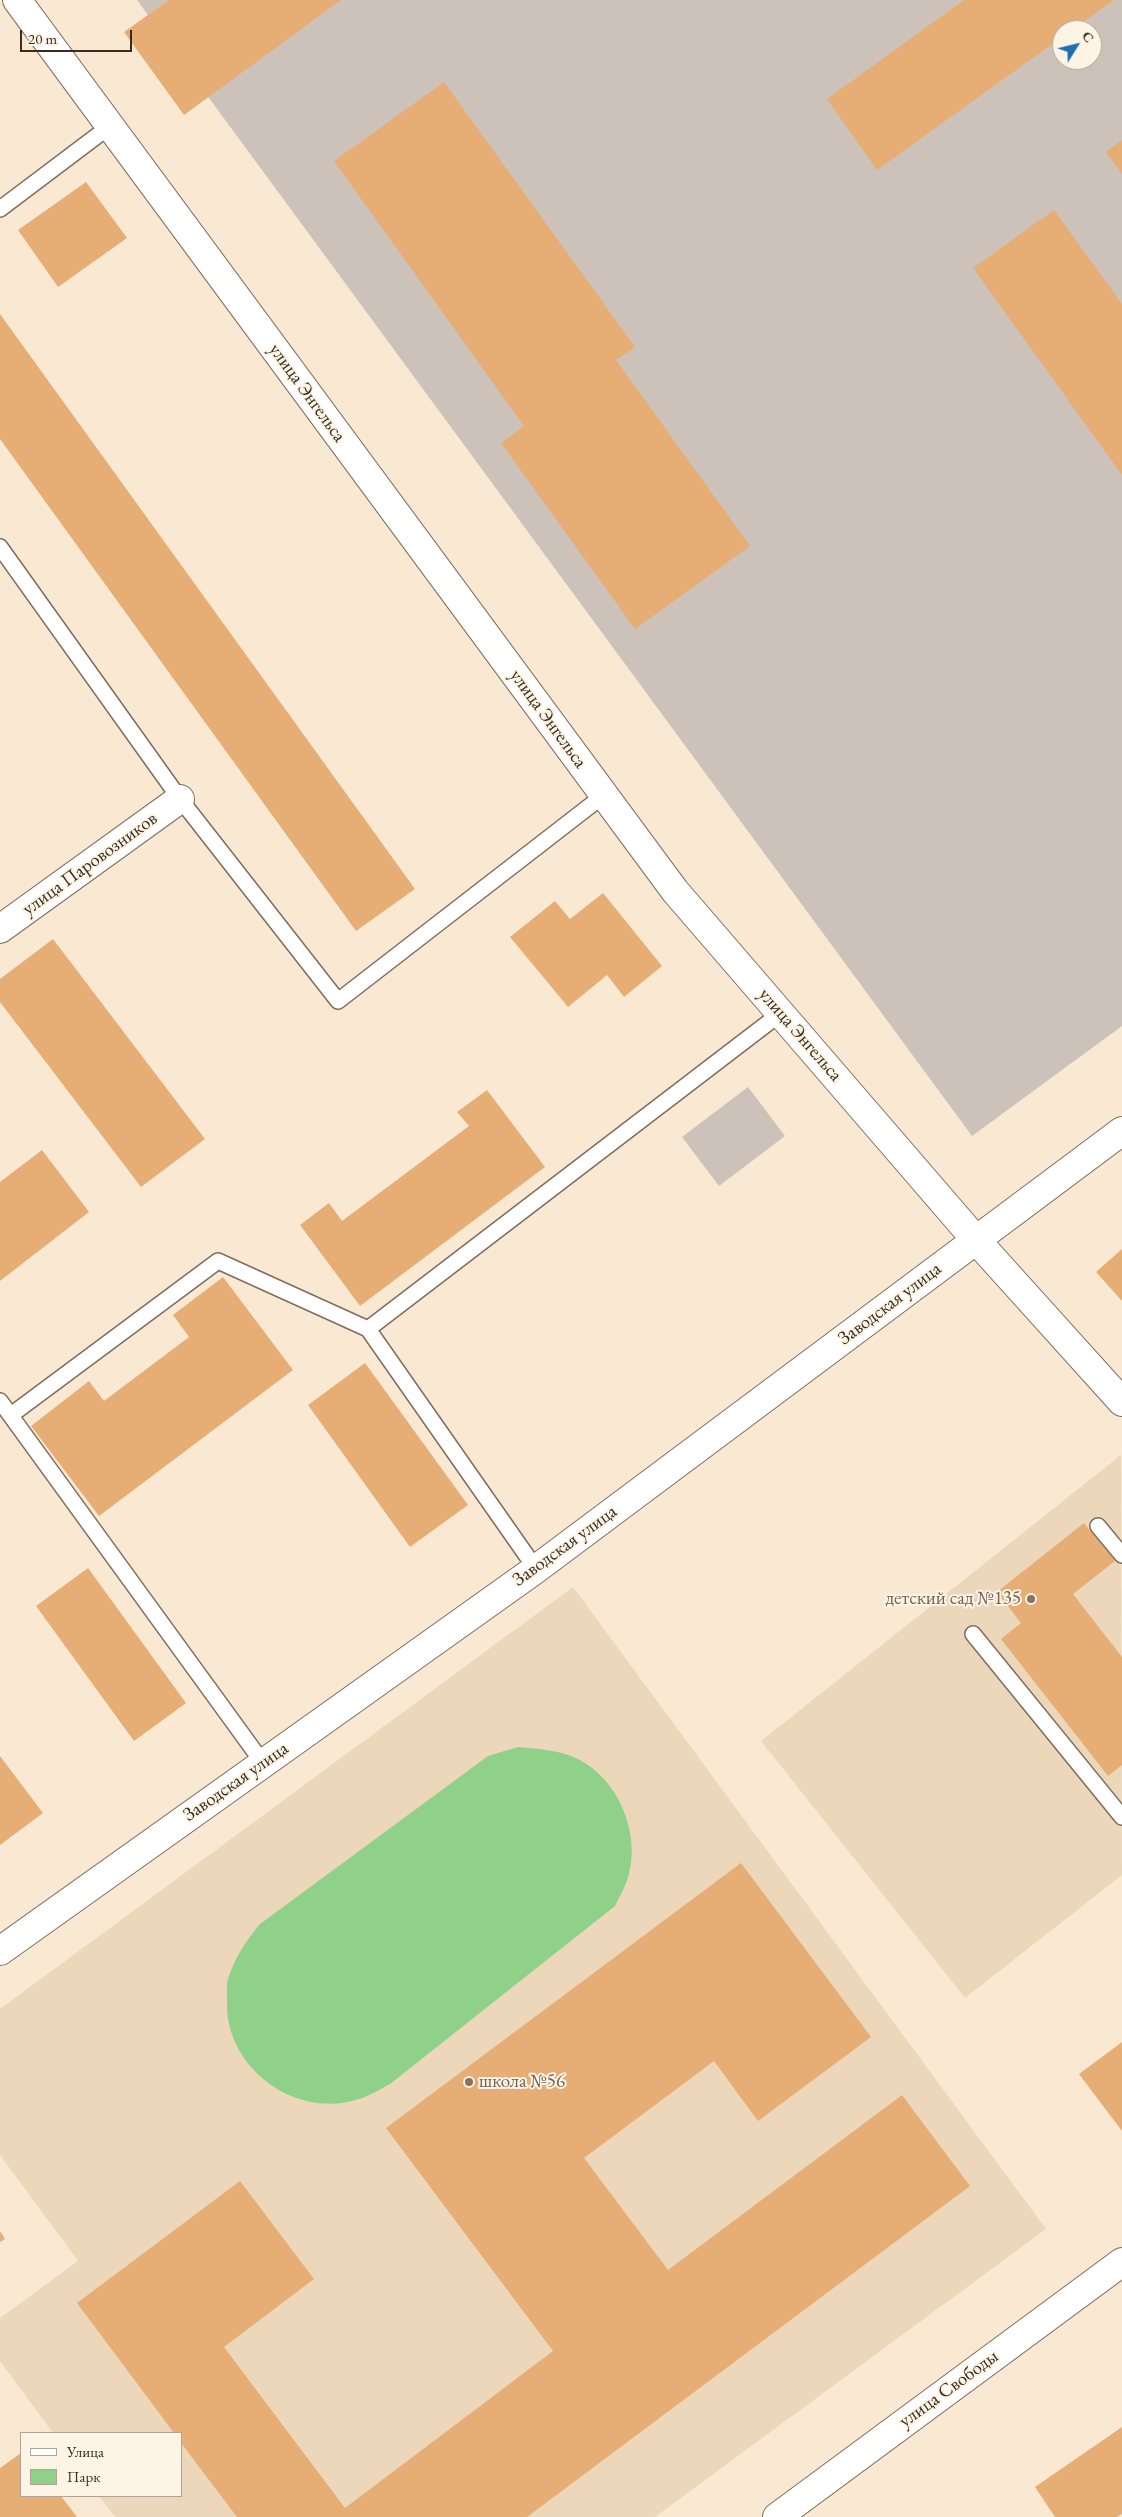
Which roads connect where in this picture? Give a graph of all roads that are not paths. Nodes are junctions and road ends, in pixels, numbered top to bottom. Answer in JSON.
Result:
{"nodes":[{"id":1,"x":17,"y":0,"type":"edge"},
{"id":2,"x":110,"y":126,"type":"junction"},
{"id":3,"x":0,"y":209,"type":"edge"},
{"id":4,"x":0,"y":547,"type":"edge"},
{"id":5,"x":604,"y":795,"type":"junction"},
{"id":6,"x":180,"y":799,"type":"junction"},
{"id":7,"x":0,"y":928,"type":"edge"},
{"id":8,"x":780,"y":1013,"type":"junction"},
{"id":9,"x":1122,"y":1131,"type":"edge"},
{"id":10,"x":976,"y":1240,"type":"junction"},
{"id":11,"x":368,"y":1329,"type":"junction"},
{"id":12,"x":0,"y":1401,"type":"edge"},
{"id":13,"x":1122,"y":1402,"type":"edge"},
{"id":14,"x":11,"y":1415,"type":"junction"},
{"id":15,"x":1098,"y":1526,"type":"dead end"},
{"id":16,"x":1122,"y":1555,"type":"edge"},
{"id":17,"x":536,"y":1569,"type":"junction"},
{"id":18,"x":973,"y":1634,"type":"dead end"},
{"id":19,"x":263,"y":1763,"type":"junction"},
{"id":20,"x":1122,"y":1817,"type":"edge"},
{"id":21,"x":0,"y":1951,"type":"edge"},
{"id":22,"x":1122,"y":2264,"type":"edge"},
{"id":23,"x":777,"y":2517,"type":"edge"}],
"edges":[{"from":1,"to":2,"type":"street","name":"улица Энгельса"},
{"from":2,"to":3,"type":"lane"},
{"from":2,"to":5,"type":"street","name":"улица Энгельса"},
{"from":4,"to":6,"type":"lane"},
{"from":5,"to":6,"type":"lane"},
{"from":5,"to":8,"type":"street","name":"улица Энгельса"},
{"from":6,"to":7,"type":"street","name":"улица Паровозников"},
{"from":8,"to":10,"type":"street","name":"улица Энгельса"},
{"from":8,"to":11,"type":"lane"},
{"from":9,"to":10,"type":"street","name":"Заводская улица"},
{"from":10,"to":13,"type":"street","name":"улица Энгельса"},
{"from":10,"to":17,"type":"street","name":"Заводская улица"},
{"from":11,"to":14,"type":"lane"},
{"from":11,"to":17,"type":"lane"},
{"from":12,"to":14,"type":"lane"},
{"from":14,"to":19,"type":"lane"},
{"from":15,"to":16,"type":"lane"},
{"from":17,"to":19,"type":"street","name":"Заводская улица"},
{"from":18,"to":20,"type":"lane"},
{"from":19,"to":21,"type":"street","name":"Заводская улица"},
{"from":22,"to":23,"type":"street","name":"улица Свободы"}]}
